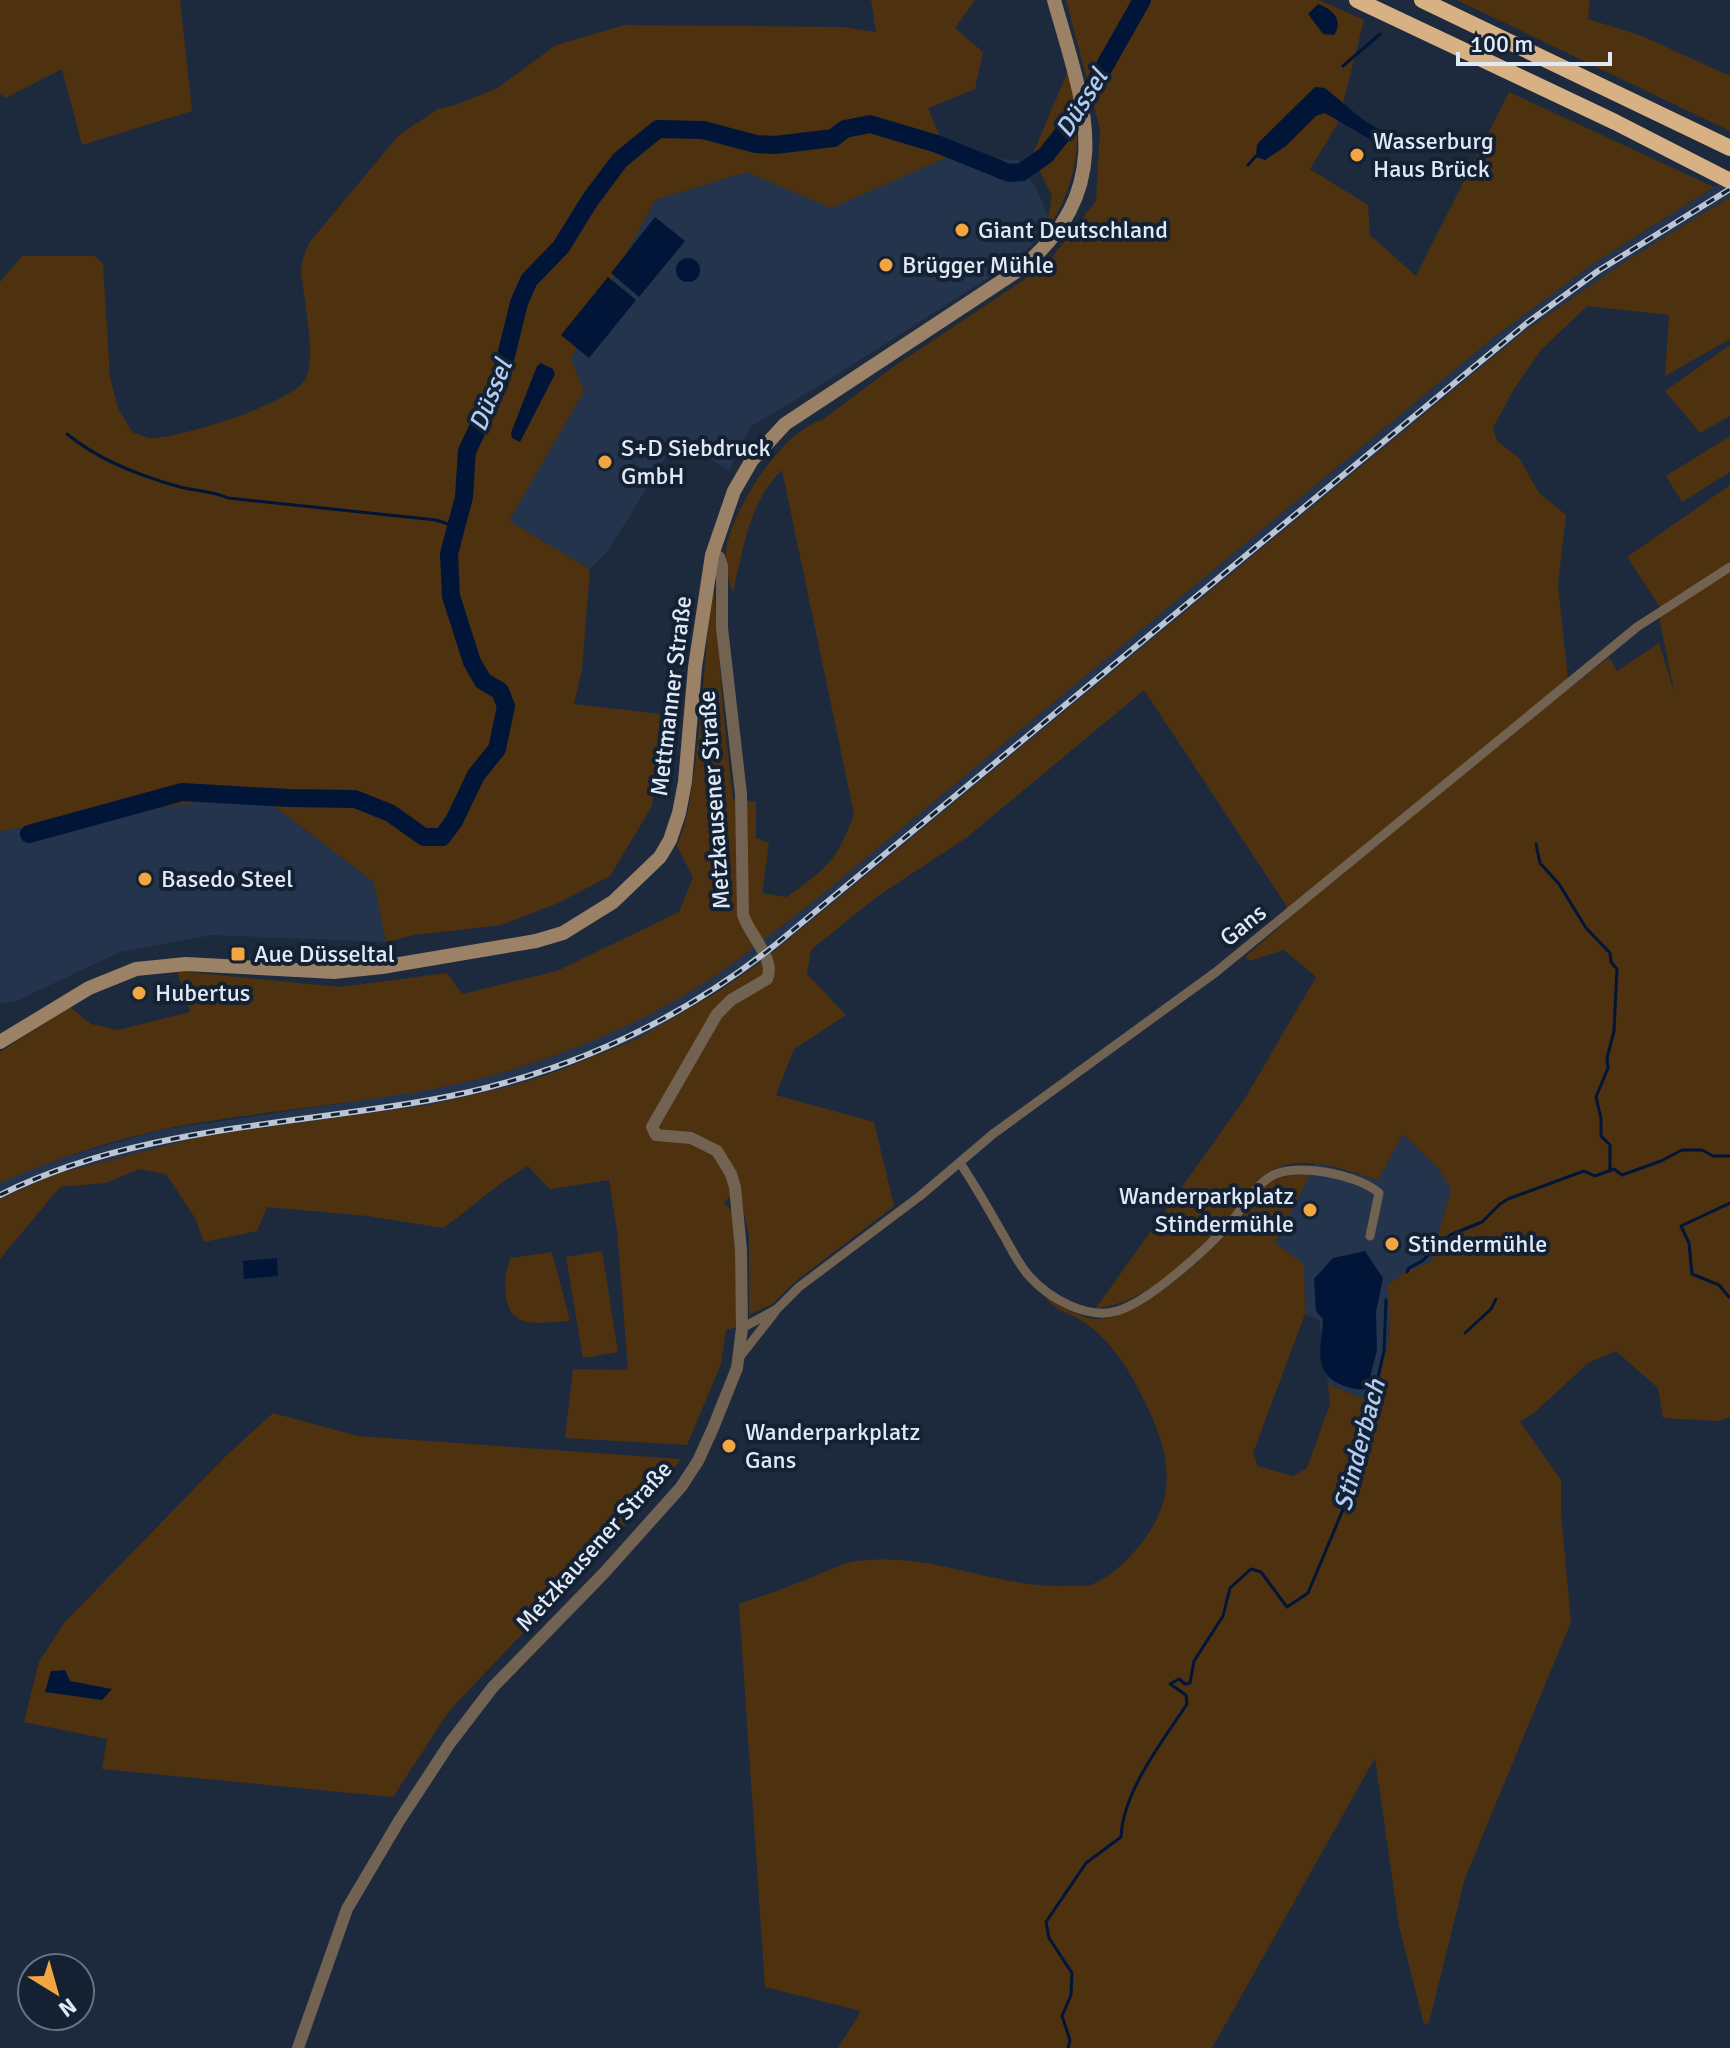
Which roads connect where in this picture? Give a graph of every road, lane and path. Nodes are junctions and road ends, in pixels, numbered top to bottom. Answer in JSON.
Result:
{"nodes":[{"id":1,"x":1054,"y":0,"type":"edge"},
{"id":2,"x":1357,"y":0,"type":"edge"},
{"id":3,"x":1422,"y":0,"type":"edge"},
{"id":4,"x":1730,"y":148,"type":"edge"},
{"id":5,"x":1730,"y":181,"type":"edge"},
{"id":6,"x":712,"y":555,"type":"junction"},
{"id":7,"x":1730,"y":567,"type":"edge"},
{"id":8,"x":0,"y":1042,"type":"edge"},
{"id":9,"x":960,"y":1163,"type":"junction"},
{"id":10,"x":1370,"y":1236,"type":"dead end"},
{"id":11,"x":777,"y":1309,"type":"junction"},
{"id":12,"x":742,"y":1328,"type":"junction"},
{"id":13,"x":739,"y":1358,"type":"junction"},
{"id":14,"x":298,"y":2048,"type":"edge"}],
"edges":[{"from":1,"to":6,"type":"main road","name":"Mettmanner Straße"},
{"from":2,"to":5,"type":"highway"},
{"from":3,"to":4,"type":"highway"},
{"from":6,"to":8,"type":"main road","name":"Mettmanner Straße"},
{"from":6,"to":12,"type":"street","name":"Metzkausener Straße"},
{"from":7,"to":9,"type":"street","name":"Gans"},
{"from":9,"to":10,"type":"street"},
{"from":9,"to":11,"type":"street","name":"Gans"},
{"from":11,"to":12,"type":"street","name":"Gans"},
{"from":11,"to":13,"type":"street","name":"Gans"},
{"from":12,"to":13,"type":"street","name":"Metzkausener Straße"},
{"from":13,"to":14,"type":"street","name":"Metzkausener Straße"}]}
